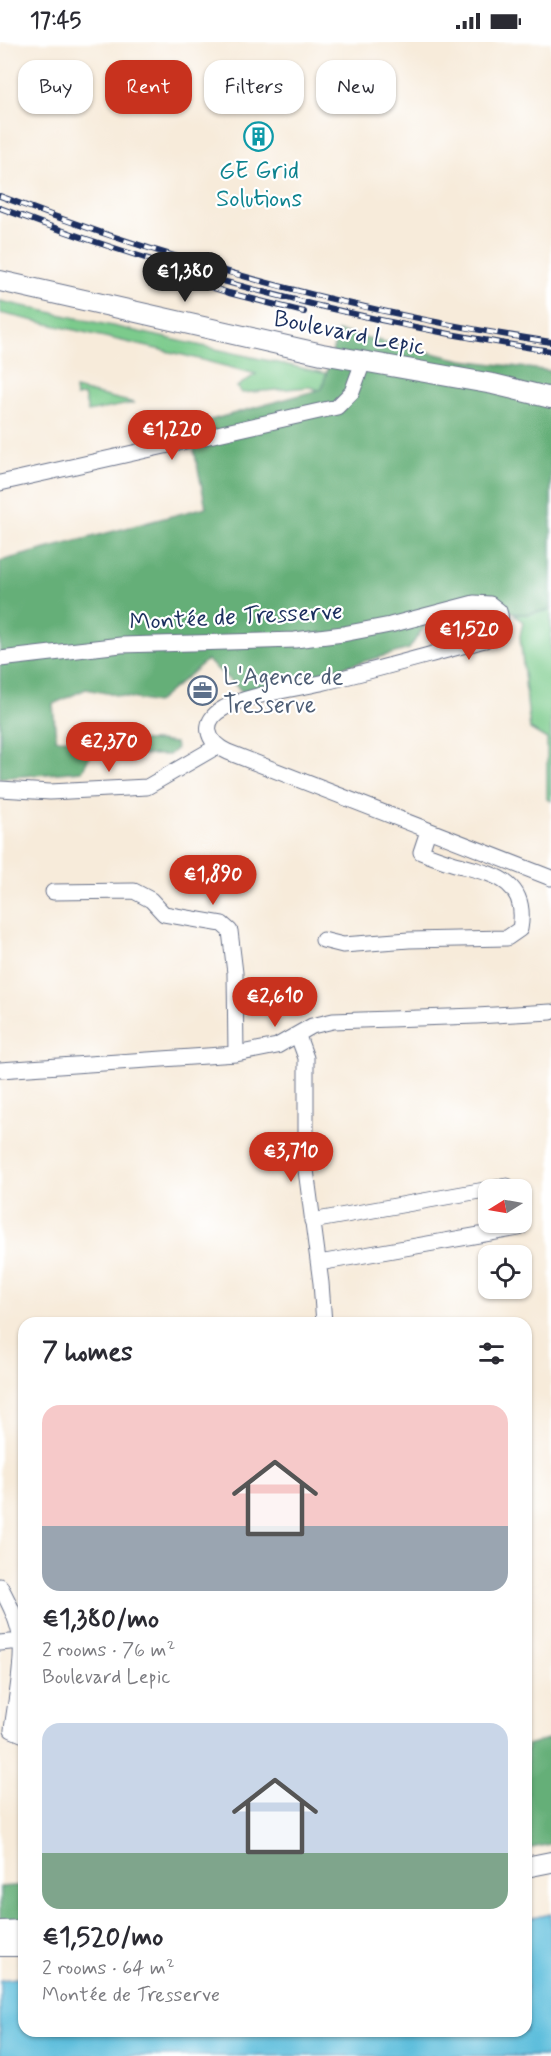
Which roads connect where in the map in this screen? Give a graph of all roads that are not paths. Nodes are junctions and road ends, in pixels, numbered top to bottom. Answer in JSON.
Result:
{"nodes":[{"id":1,"x":0,"y":281,"type":"edge"},
{"id":2,"x":363,"y":362,"type":"junction"},
{"id":3,"x":551,"y":399,"type":"edge"},
{"id":4,"x":0,"y":483,"type":"edge"},
{"id":5,"x":0,"y":659,"type":"edge"},
{"id":6,"x":216,"y":747,"type":"junction"},
{"id":7,"x":0,"y":789,"type":"edge"},
{"id":8,"x":428,"y":831,"type":"junction"},
{"id":9,"x":551,"y":878,"type":"edge"},
{"id":10,"x":53,"y":892,"type":"dead end"},
{"id":11,"x":323,"y":940,"type":"dead end"},
{"id":12,"x":551,"y":1012,"type":"edge"},
{"id":13,"x":297,"y":1036,"type":"junction"},
{"id":14,"x":236,"y":1054,"type":"junction"},
{"id":15,"x":0,"y":1070,"type":"edge"},
{"id":16,"x":478,"y":1191,"type":"edge"},
{"id":17,"x":312,"y":1221,"type":"junction"},
{"id":18,"x":490,"y":1233,"type":"edge"},
{"id":19,"x":319,"y":1263,"type":"junction"},
{"id":20,"x":324,"y":1317,"type":"edge"},
{"id":21,"x":0,"y":1586,"type":"edge"},
{"id":22,"x":18,"y":1630,"type":"edge"},
{"id":23,"x":0,"y":1642,"type":"edge"},
{"id":24,"x":18,"y":1644,"type":"edge"},
{"id":25,"x":18,"y":1678,"type":"edge"},
{"id":26,"x":18,"y":1732,"type":"edge"},
{"id":27,"x":551,"y":1862,"type":"edge"},
{"id":28,"x":532,"y":1866,"type":"edge"},
{"id":29,"x":551,"y":1875,"type":"edge"},
{"id":30,"x":532,"y":1879,"type":"edge"},
{"id":31,"x":18,"y":1930,"type":"edge"},
{"id":32,"x":0,"y":1931,"type":"edge"},
{"id":33,"x":18,"y":1946,"type":"edge"},
{"id":34,"x":0,"y":1947,"type":"edge"}],
"edges":[{"from":1,"to":2,"type":"main road","name":"Boulevard Lepic"},
{"from":2,"to":3,"type":"main road","name":"Boulevard Lepic"},
{"from":2,"to":4,"type":"street"},
{"from":5,"to":6,"type":"street","name":"Montée de Tresserve"},
{"from":6,"to":7,"type":"street"},
{"from":6,"to":8,"type":"street"},
{"from":8,"to":9,"type":"street"},
{"from":8,"to":11,"type":"street"},
{"from":10,"to":14,"type":"street"},
{"from":12,"to":13,"type":"street"},
{"from":13,"to":14,"type":"street"},
{"from":13,"to":17,"type":"street"},
{"from":14,"to":15,"type":"street"},
{"from":16,"to":17,"type":"street"},
{"from":17,"to":19,"type":"street"},
{"from":18,"to":19,"type":"street"},
{"from":19,"to":20,"type":"street"},
{"from":21,"to":22,"type":"street"},
{"from":23,"to":24,"type":"street"},
{"from":25,"to":26,"type":"street"},
{"from":27,"to":28,"type":"main road"},
{"from":29,"to":30,"type":"main road"},
{"from":31,"to":32,"type":"main road"},
{"from":33,"to":34,"type":"main road"}]}
